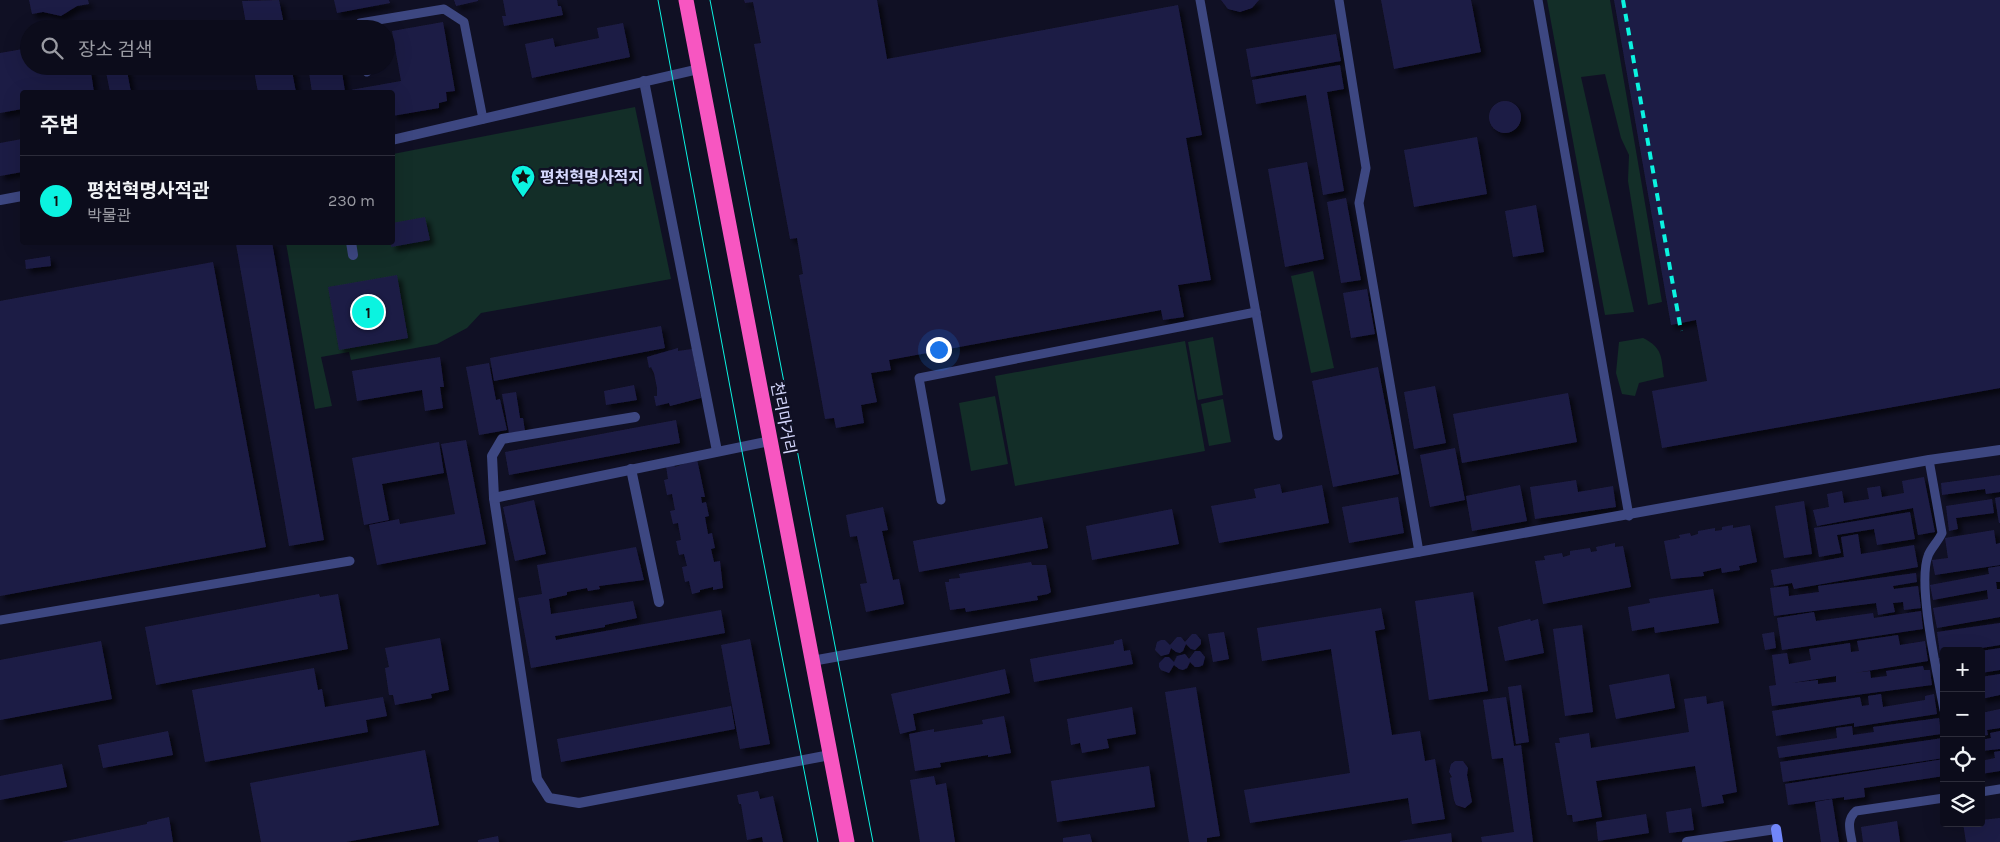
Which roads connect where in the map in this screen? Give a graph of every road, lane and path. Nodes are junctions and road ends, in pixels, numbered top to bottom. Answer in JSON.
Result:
{"nodes":[{"id":1,"x":686,"y":0,"type":"edge"},
{"id":2,"x":1200,"y":0,"type":"edge"},
{"id":3,"x":1339,"y":0,"type":"edge"},
{"id":4,"x":1538,"y":0,"type":"edge"},
{"id":5,"x":373,"y":20,"type":"edge"},
{"id":6,"x":699,"y":69,"type":"junction"},
{"id":7,"x":644,"y":81,"type":"junction"},
{"id":8,"x":483,"y":119,"type":"junction"},
{"id":9,"x":395,"y":139,"type":"edge"},
{"id":10,"x":20,"y":196,"type":"edge"},
{"id":11,"x":0,"y":200,"type":"edge"},
{"id":12,"x":351,"y":245,"type":"edge"},
{"id":13,"x":353,"y":255,"type":"dead end"},
{"id":14,"x":1256,"y":312,"type":"junction"},
{"id":15,"x":635,"y":417,"type":"dead end"},
{"id":16,"x":1278,"y":436,"type":"dead end"},
{"id":17,"x":770,"y":440,"type":"junction"},
{"id":18,"x":2000,"y":450,"type":"edge"},
{"id":19,"x":717,"y":451,"type":"junction"},
{"id":20,"x":1929,"y":460,"type":"junction"},
{"id":21,"x":631,"y":469,"type":"junction"},
{"id":22,"x":494,"y":498,"type":"junction"},
{"id":23,"x":941,"y":500,"type":"dead end"},
{"id":24,"x":1629,"y":516,"type":"junction"},
{"id":25,"x":1419,"y":552,"type":"junction"},
{"id":26,"x":350,"y":561,"type":"dead end"},
{"id":27,"x":659,"y":602,"type":"dead end"},
{"id":28,"x":0,"y":620,"type":"edge"},
{"id":29,"x":812,"y":661,"type":"junction"},
{"id":30,"x":1941,"y":692,"type":"edge"},
{"id":31,"x":830,"y":755,"type":"junction"},
{"id":32,"x":2000,"y":789,"type":"edge"},
{"id":33,"x":1985,"y":791,"type":"edge"},
{"id":34,"x":1940,"y":799,"type":"edge"},
{"id":35,"x":847,"y":842,"type":"edge"},
{"id":36,"x":1687,"y":842,"type":"edge"},
{"id":37,"x":1778,"y":842,"type":"edge"},
{"id":38,"x":1852,"y":842,"type":"edge"}],
"edges":[{"from":1,"to":6,"type":"highway","name":"천리마거리"},
{"from":2,"to":14,"type":"lane"},
{"from":3,"to":25,"type":"lane"},
{"from":4,"to":24,"type":"lane"},
{"from":5,"to":8,"type":"lane"},
{"from":6,"to":7,"type":"street"},
{"from":6,"to":17,"type":"highway","name":"천리마거리"},
{"from":7,"to":8,"type":"street"},
{"from":7,"to":19,"type":"street"},
{"from":8,"to":9,"type":"street"},
{"from":10,"to":11,"type":"street"},
{"from":12,"to":13,"type":"street"},
{"from":14,"to":16,"type":"lane"},
{"from":14,"to":23,"type":"lane"},
{"from":15,"to":22,"type":"street"},
{"from":17,"to":19,"type":"street"},
{"from":17,"to":29,"type":"highway","name":"천리마거리"},
{"from":18,"to":20,"type":"street"},
{"from":19,"to":21,"type":"street"},
{"from":20,"to":24,"type":"street"},
{"from":20,"to":30,"type":"lane"},
{"from":21,"to":22,"type":"street"},
{"from":21,"to":27,"type":"street"},
{"from":22,"to":31,"type":"street"},
{"from":24,"to":25,"type":"street"},
{"from":25,"to":29,"type":"street"},
{"from":26,"to":28,"type":"lane"},
{"from":29,"to":31,"type":"highway","name":"천리마거리"},
{"from":31,"to":35,"type":"highway","name":"천리마거리"},
{"from":32,"to":33,"type":"lane"},
{"from":34,"to":38,"type":"lane"},
{"from":36,"to":37,"type":"street"}]}
